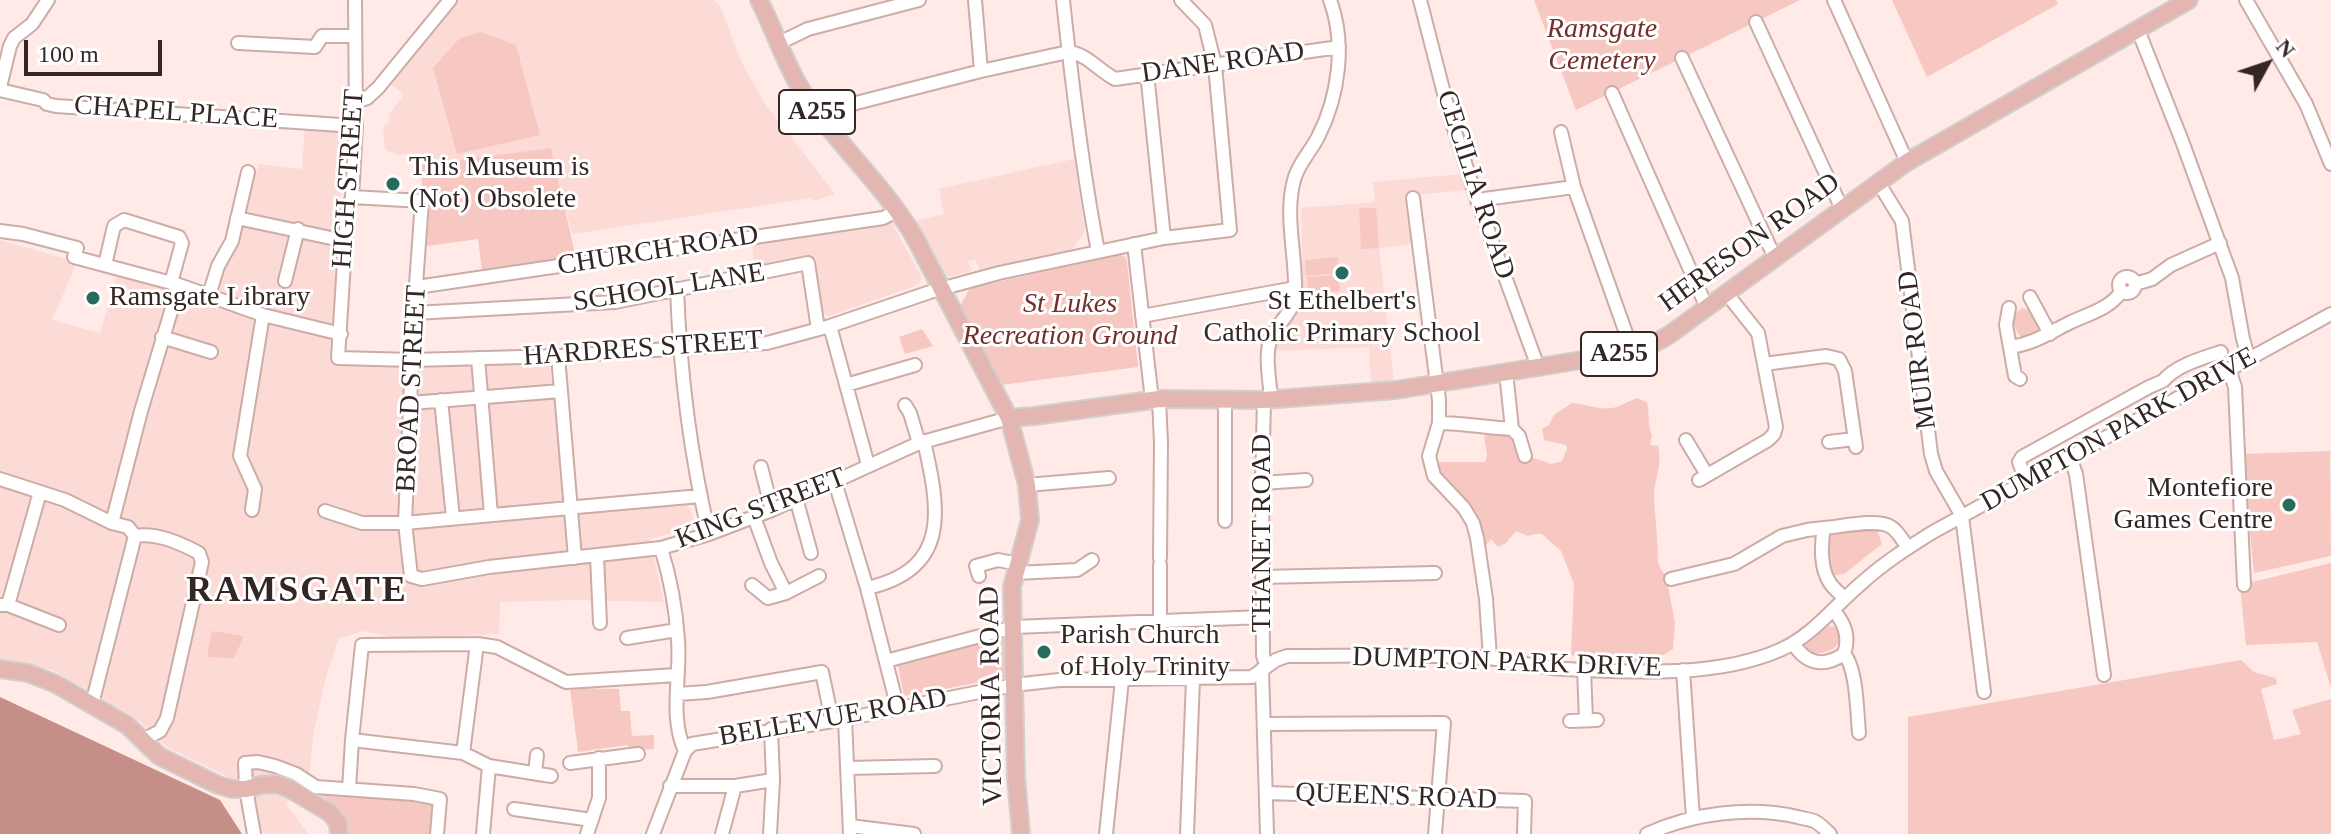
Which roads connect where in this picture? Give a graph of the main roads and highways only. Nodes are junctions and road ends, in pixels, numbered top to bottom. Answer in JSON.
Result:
{"nodes":[{"id":1,"x":759,"y":0,"type":"edge"},
{"id":2,"x":2185,"y":1,"type":"edge"},
{"id":3,"x":1009,"y":418,"type":"junction"},
{"id":4,"x":0,"y":669,"type":"edge"},
{"id":5,"x":339,"y":834,"type":"edge"},
{"id":6,"x":1021,"y":834,"type":"edge"}],
"edges":[{"from":1,"to":3,"type":"main road","number":"A255"},
{"from":2,"to":3,"type":"main road","name":"HERESON ROAD","number":"A255"},
{"from":3,"to":6,"type":"main road","name":"VICTORIA ROAD"},
{"from":4,"to":5,"type":"main road"}]}
